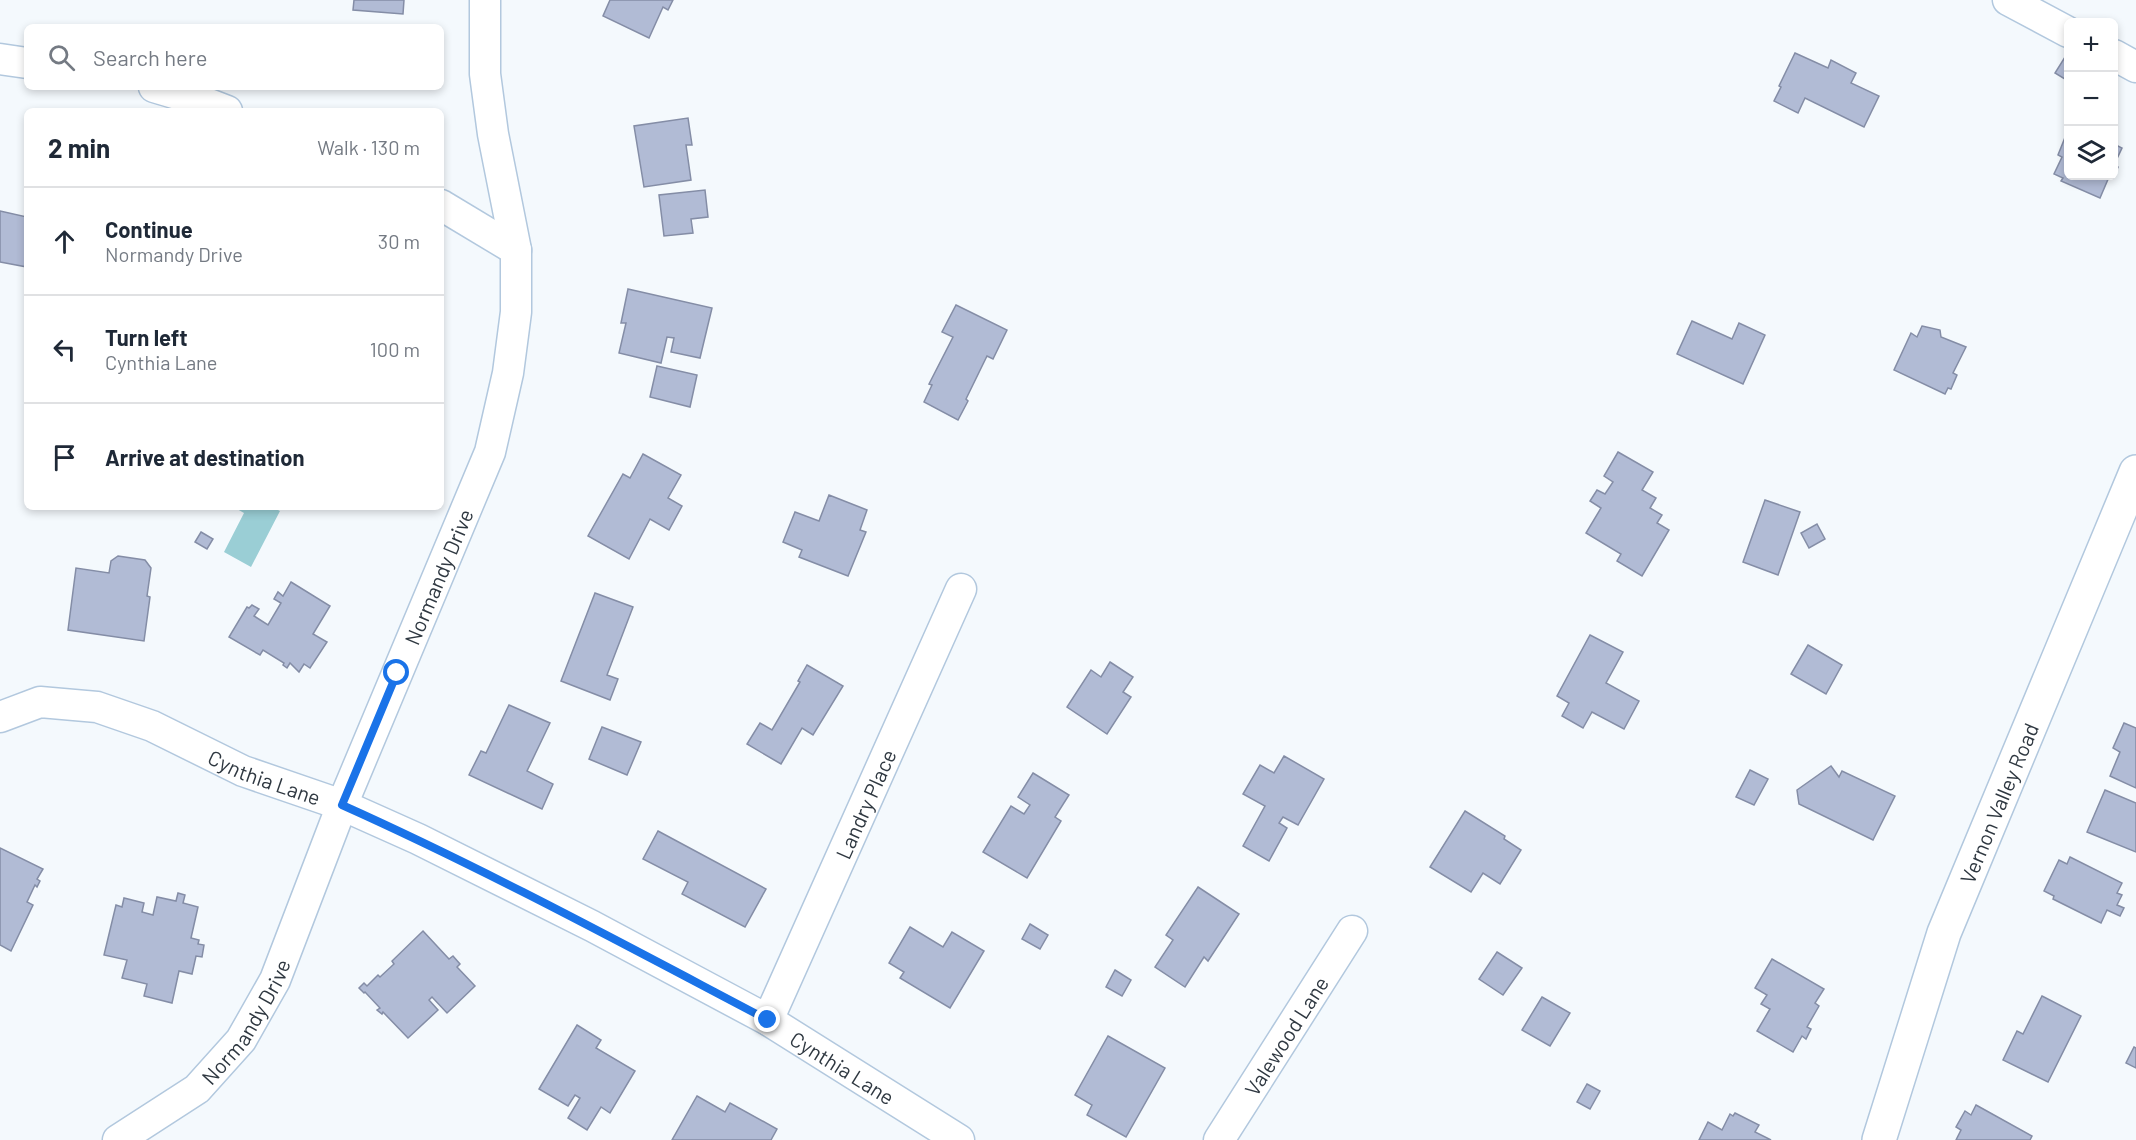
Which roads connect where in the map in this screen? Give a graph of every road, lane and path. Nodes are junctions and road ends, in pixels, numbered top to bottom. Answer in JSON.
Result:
{"nodes":[{"id":1,"x":485,"y":0,"type":"edge"},
{"id":2,"x":2008,"y":0,"type":"edge"},
{"id":3,"x":2064,"y":30,"type":"edge"},
{"id":4,"x":2118,"y":57,"type":"edge"},
{"id":5,"x":0,"y":59,"type":"edge"},
{"id":6,"x":24,"y":63,"type":"edge"},
{"id":7,"x":2136,"y":67,"type":"edge"},
{"id":8,"x":164,"y":90,"type":"edge"},
{"id":9,"x":219,"y":108,"type":"edge"},
{"id":10,"x":444,"y":207,"type":"edge"},
{"id":11,"x":516,"y":250,"type":"junction"},
{"id":12,"x":2136,"y":472,"type":"edge"},
{"id":13,"x":2130,"y":506,"type":"edge"},
{"id":14,"x":961,"y":589,"type":"dead end"},
{"id":15,"x":0,"y":717,"type":"edge"},
{"id":16,"x":342,"y":805,"type":"junction"},
{"id":17,"x":1352,"y":931,"type":"dead end"},
{"id":18,"x":768,"y":1020,"type":"junction"},
{"id":19,"x":118,"y":1140,"type":"edge"},
{"id":20,"x":959,"y":1140,"type":"edge"},
{"id":21,"x":1219,"y":1140,"type":"edge"},
{"id":22,"x":1879,"y":1140,"type":"edge"}],
"edges":[{"from":1,"to":11,"type":"street","name":"Normandy Drive"},
{"from":2,"to":3,"type":"street"},
{"from":4,"to":7,"type":"street"},
{"from":5,"to":6,"type":"street"},
{"from":8,"to":9,"type":"street"},
{"from":10,"to":11,"type":"street"},
{"from":11,"to":16,"type":"street","name":"Normandy Drive"},
{"from":12,"to":13,"type":"main road","name":"Vernon Valley Road"},
{"from":13,"to":22,"type":"main road","name":"Vernon Valley Road"},
{"from":14,"to":18,"type":"street","name":"Landry Place"},
{"from":15,"to":16,"type":"street","name":"Cynthia Lane"},
{"from":16,"to":18,"type":"street","name":"Cynthia Lane"},
{"from":16,"to":19,"type":"street","name":"Normandy Drive"},
{"from":17,"to":21,"type":"street","name":"Valewood Lane"},
{"from":18,"to":20,"type":"street","name":"Cynthia Lane"}]}
